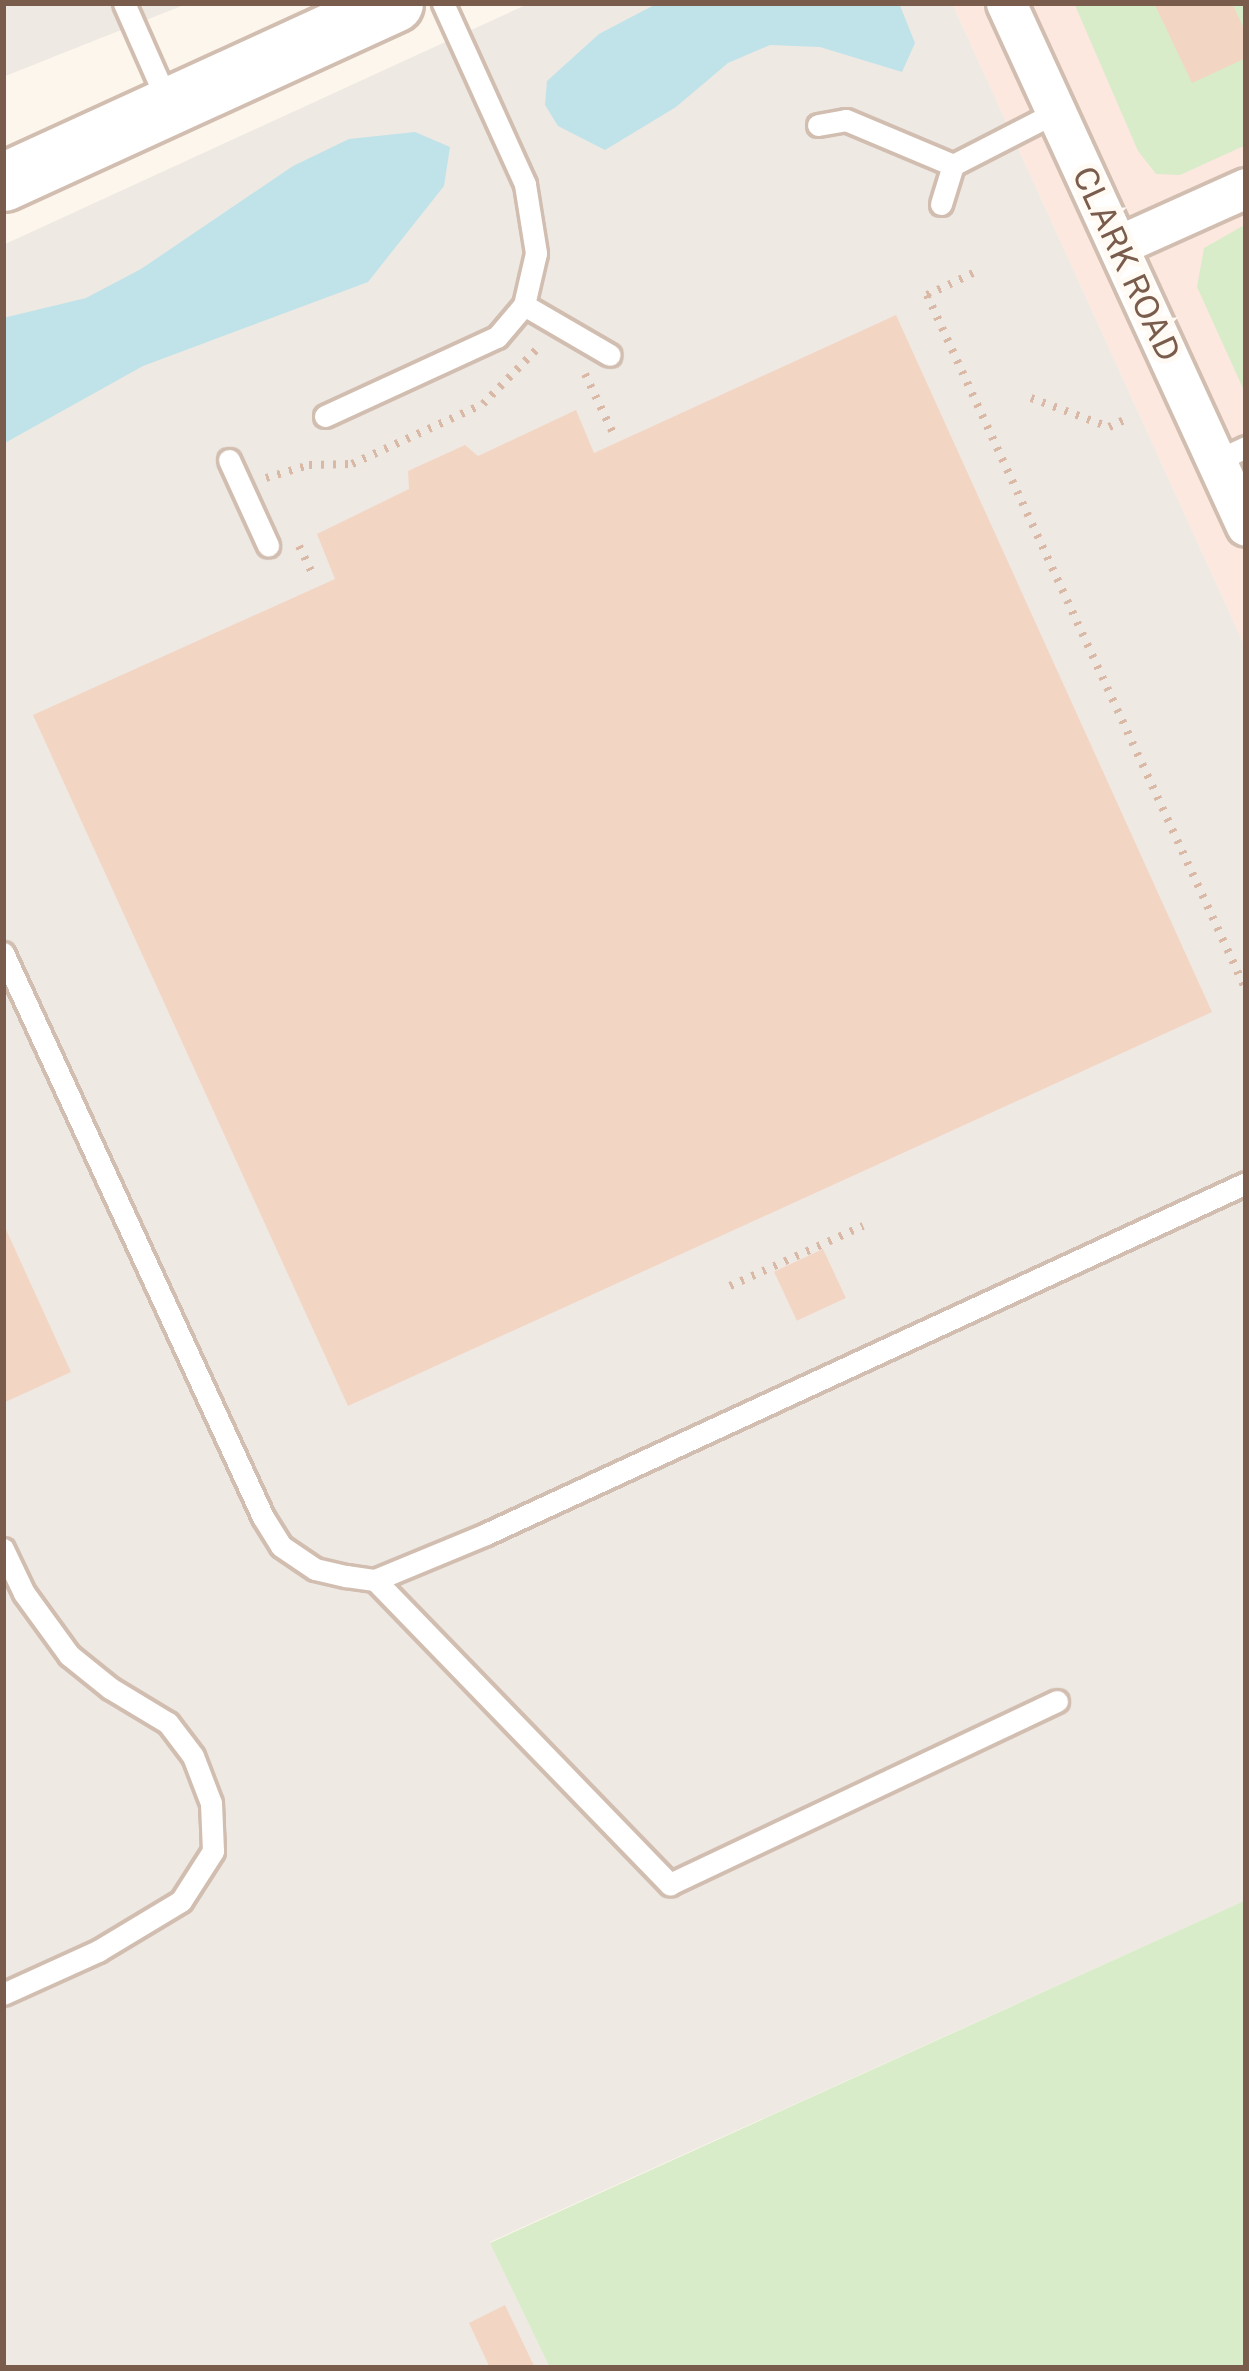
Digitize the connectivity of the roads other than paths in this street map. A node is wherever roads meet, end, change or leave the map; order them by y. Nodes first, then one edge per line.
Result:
1 (124, 3) edge
2 (394, 3) edge
3 (443, 3) edge
4 (1006, 3) edge
5 (170, 106) junction
6 (1056, 112) junction
7 (818, 124) dead end
8 (953, 165) junction
9 (3, 182) edge
10 (1246, 188) edge
11 (940, 204) dead end
12 (1119, 245) junction
13 (524, 305) junction
14 (610, 355) dead end
15 (325, 416) dead end
16 (1231, 454) edge
17 (229, 460) dead end
18 (1246, 526) edge
19 (268, 545) dead end
20 (3, 953) edge
21 (1246, 1183) edge
22 (3, 1549) edge
23 (376, 1580) junction
24 (1058, 1701) dead end
25 (3, 1994) edge

1 - 5 lane
2 - 5 main road
3 - 13 lane
4 - 6 street, CLARK ROAD
5 - 9 main road
6 - 8 lane
6 - 12 street, CLARK ROAD
7 - 8 lane
8 - 11 lane
10 - 12 street
12 - 16 street, CLARK ROAD
13 - 14 lane
13 - 15 lane
16 - 18 street, CLARK ROAD
17 - 19 lane
20 - 23 lane
21 - 23 lane
22 - 25 lane
23 - 24 lane

